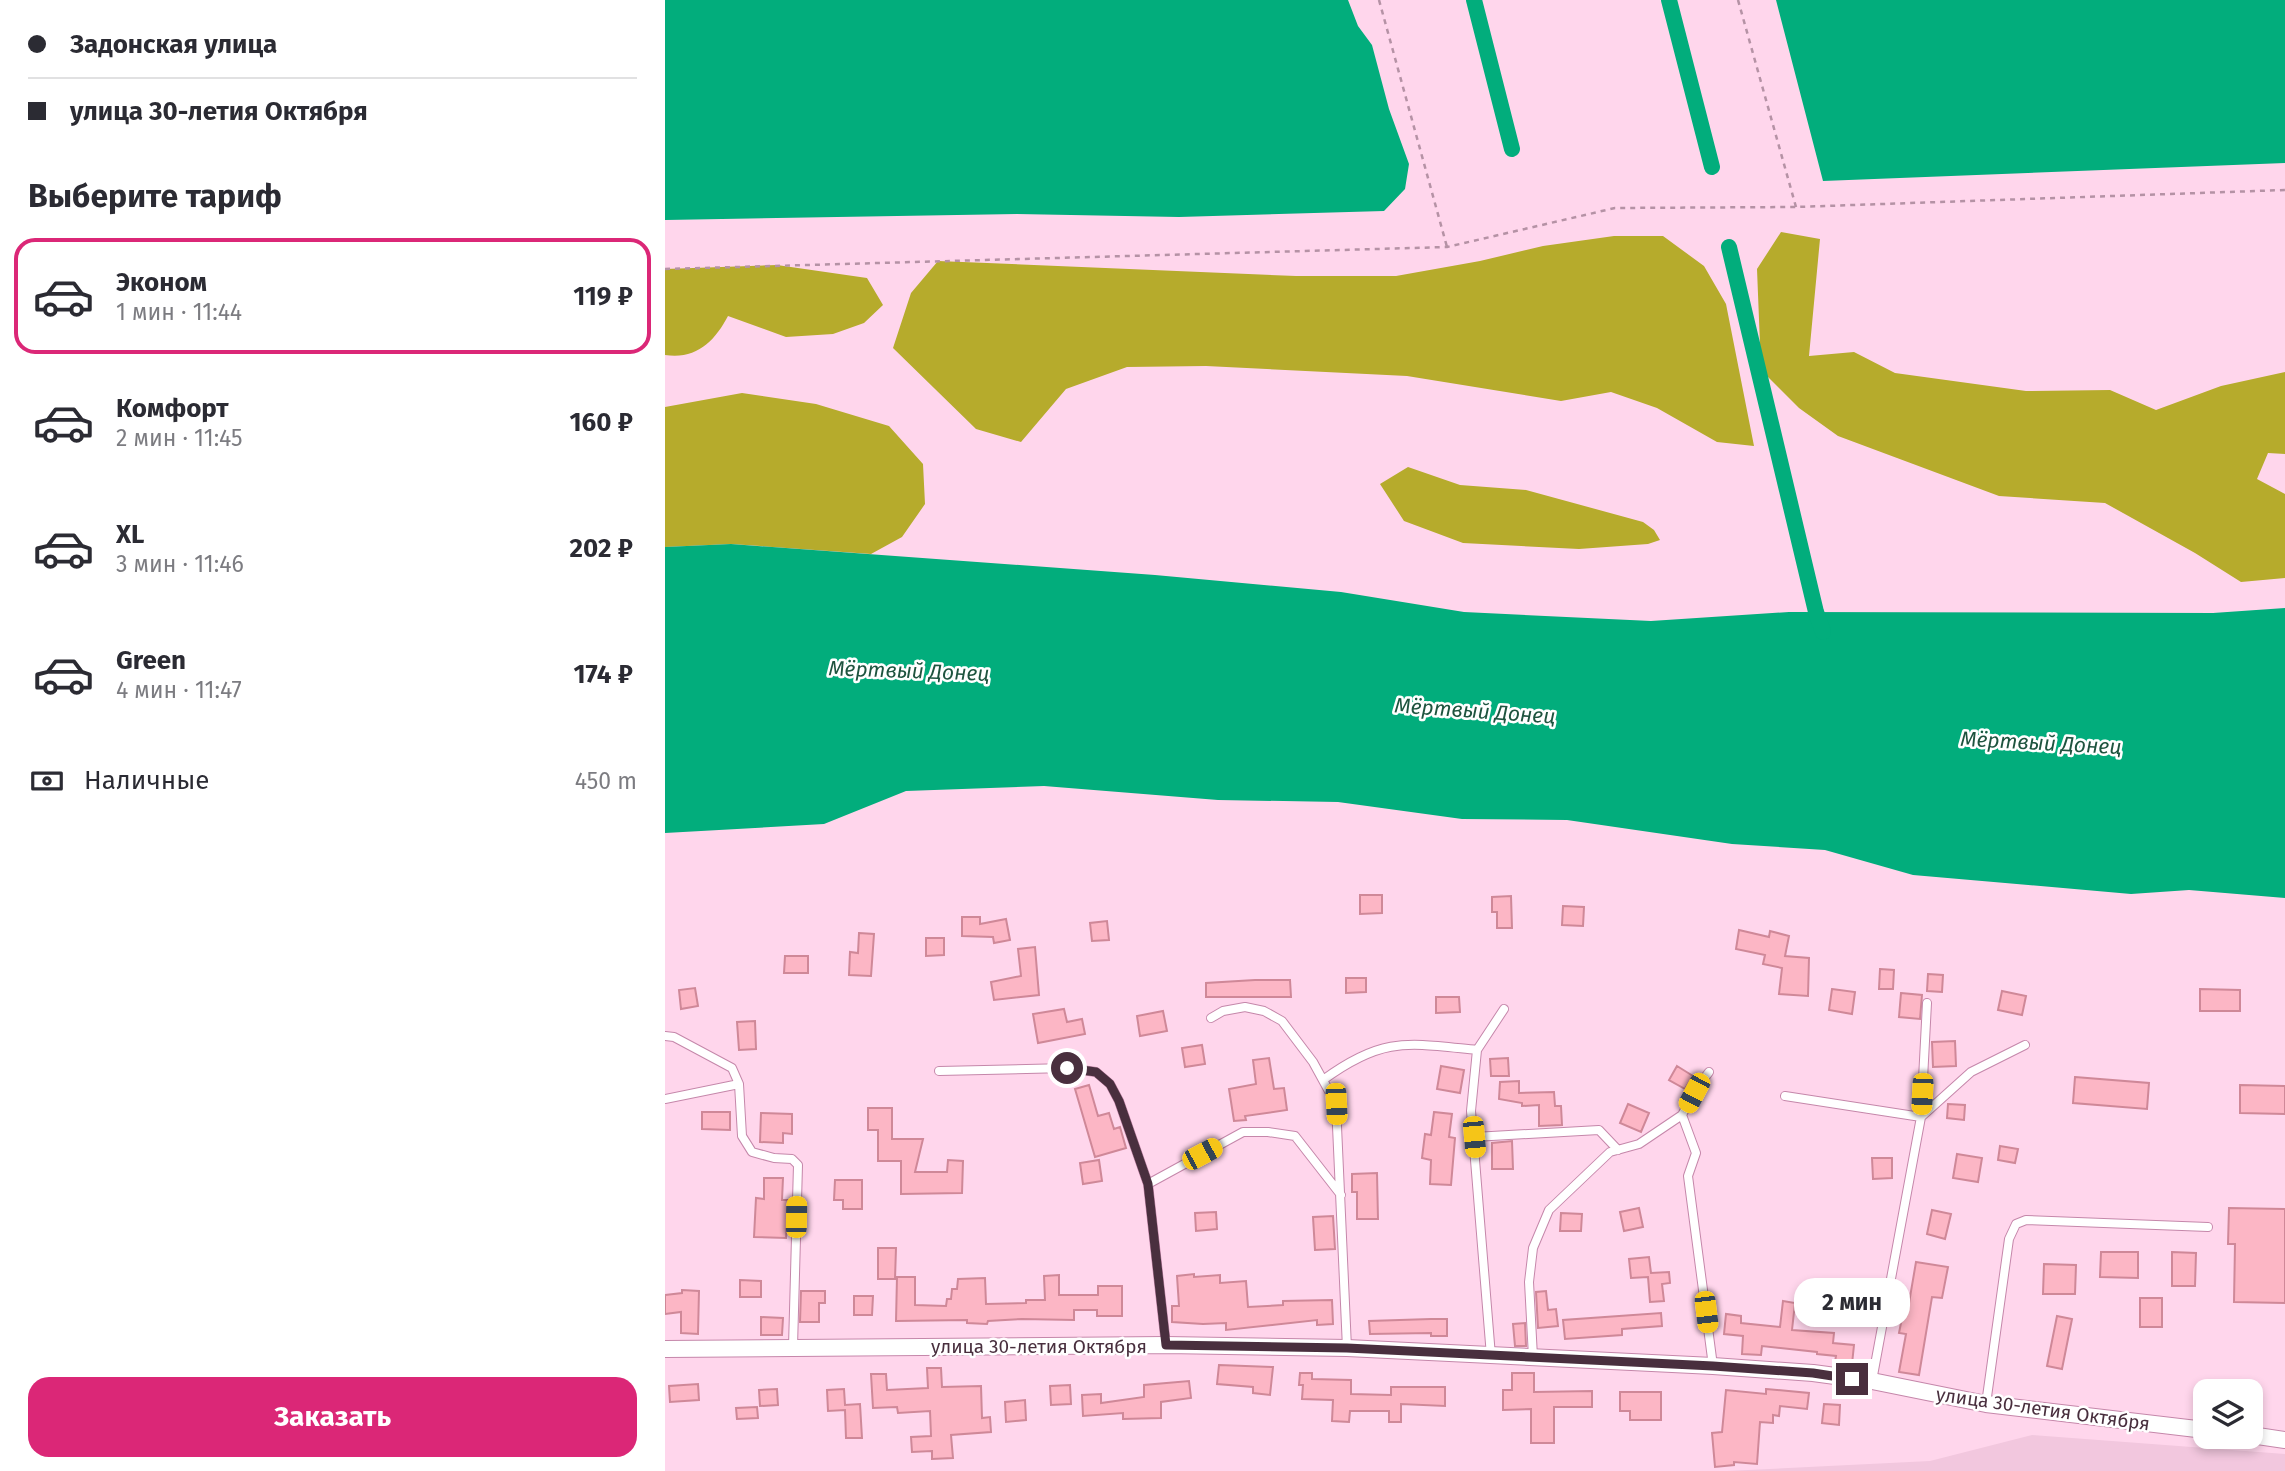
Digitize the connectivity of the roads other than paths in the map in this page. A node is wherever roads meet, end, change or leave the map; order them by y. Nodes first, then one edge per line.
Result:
1 (1927, 1003) dead end
2 (1504, 1009) dead end
3 (1211, 1018) dead end
4 (670, 1037) edge
5 (665, 1042) edge
6 (2025, 1045) dead end
7 (1477, 1050) junction
8 (939, 1071) dead end
9 (1709, 1072) dead end
10 (1323, 1080) junction
11 (739, 1084) junction
12 (1785, 1096) dead end
13 (665, 1099) edge
14 (1682, 1115) junction
15 (1921, 1117) junction
16 (1474, 1137) junction
17 (1618, 1150) junction
18 (1148, 1184) junction
19 (1341, 1195) junction
20 (2207, 1227) dead end
21 (1166, 1345) junction
22 (793, 1348) junction
23 (1347, 1348) junction
24 (665, 1349) edge
25 (1491, 1356) junction
26 (1533, 1357) junction
27 (1713, 1366) junction
28 (1872, 1381) junction
29 (1986, 1404) junction
30 (2193, 1429) edge
31 (2263, 1437) edge
32 (2285, 1440) edge

1 - 15 lane
2 - 7 lane
3 - 10 lane
4 - 5 lane
4 - 11 lane
6 - 15 lane
7 - 10 lane
7 - 16 lane
8 - 18 lane
9 - 14 lane
10 - 19 lane
11 - 13 lane
11 - 22 lane
12 - 15 lane
14 - 17 lane
14 - 27 lane
15 - 28 lane
16 - 17 lane
16 - 25 lane
17 - 26 lane
18 - 19 lane
18 - 21 lane
19 - 23 lane
20 - 29 lane
21 - 22 street, улица 30-летия Октября
21 - 23 street, улица 30-летия Октября
22 - 24 street, улица 30-летия Октября
23 - 25 street, улица 30-летия Октября
25 - 26 street, улица 30-летия Октября
26 - 27 street, улица 30-летия Октября
27 - 28 street, улица 30-летия Октября
28 - 29 street, улица 30-летия Октября
29 - 30 street, улица 30-летия Октября
31 - 32 street

